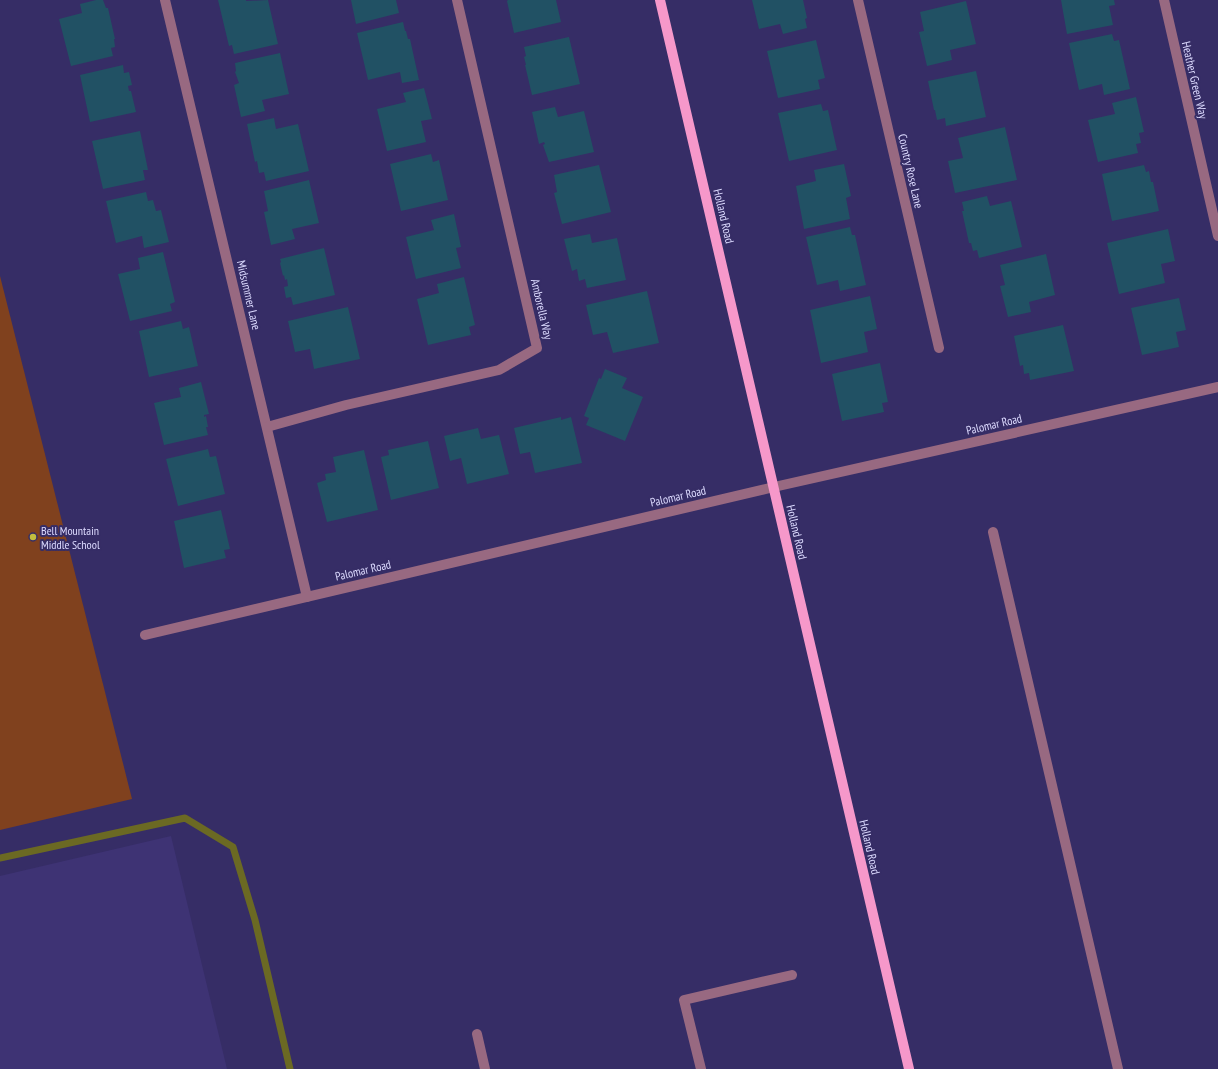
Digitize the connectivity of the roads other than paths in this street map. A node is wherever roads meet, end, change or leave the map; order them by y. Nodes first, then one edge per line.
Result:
1 (165, 0) edge
2 (457, 0) edge
3 (660, 0) edge
4 (858, 0) edge
5 (1164, 0) edge
6 (1218, 236) edge
7 (939, 348) dead end
8 (1218, 387) edge
9 (267, 427) junction
10 (774, 487) junction
11 (993, 532) dead end
12 (307, 597) junction
13 (145, 635) dead end
14 (792, 975) dead end
15 (477, 1034) dead end
16 (485, 1069) edge
17 (700, 1069) edge
18 (909, 1069) edge
19 (1118, 1069) edge

1 - 9 street, Midsummer Lane
2 - 9 street, Amborella Way
3 - 10 main road, Holland Road
4 - 7 street, Country Rose Lane
5 - 6 street, Heather Green Way
8 - 10 street, Palomar Road
9 - 12 street, Midsummer Lane
10 - 12 street, Palomar Road
10 - 18 main road, Holland Road
11 - 19 street
12 - 13 street, Palomar Road
14 - 17 street
15 - 16 street

